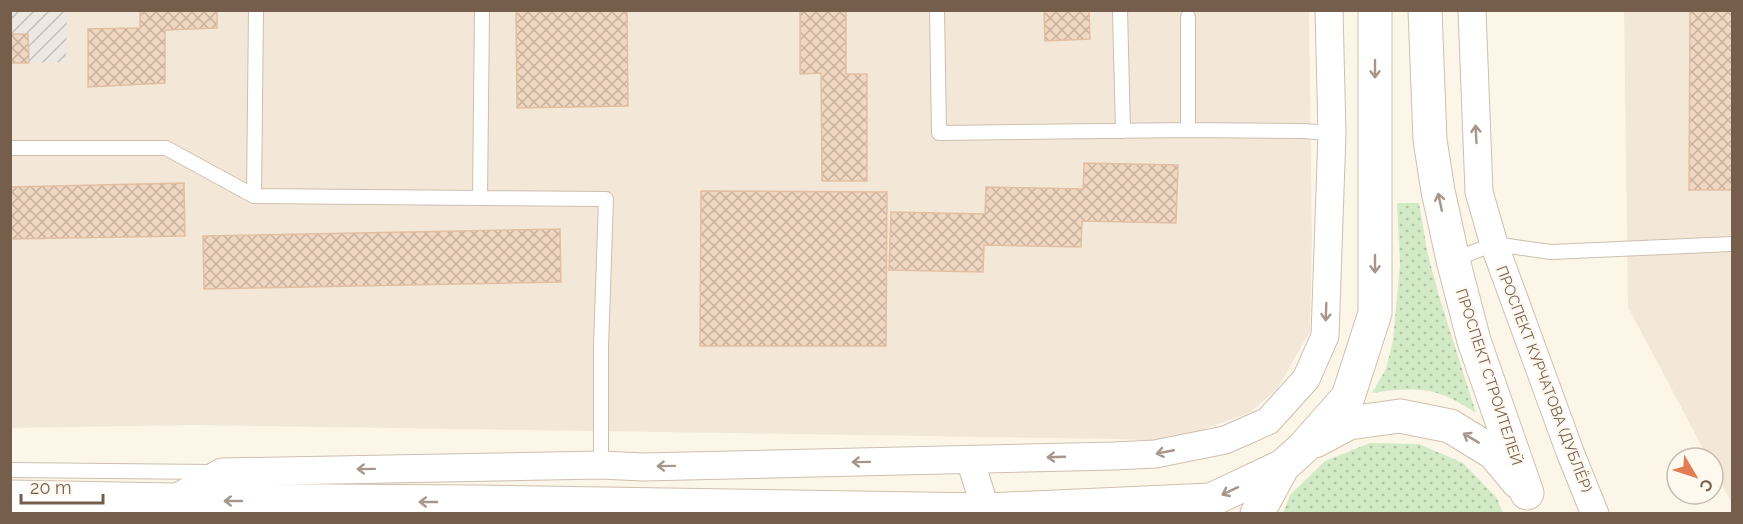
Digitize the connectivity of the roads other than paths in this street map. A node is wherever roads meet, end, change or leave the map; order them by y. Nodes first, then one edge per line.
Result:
1 (256, 10) edge
2 (482, 10) edge
3 (937, 10) edge
4 (1120, 10) edge
5 (1329, 10) edge
6 (1375, 10) edge
7 (1425, 10) edge
8 (1472, 10) edge
9 (1188, 17) dead end
10 (1188, 130) junction
11 (1123, 131) junction
12 (1332, 134) junction
13 (10, 148) edge
14 (254, 196) junction
15 (480, 198) junction
16 (1494, 244) junction
17 (1732, 244) edge
18 (1453, 260) junction
19 (1293, 457) junction
20 (970, 460) junction
21 (601, 465) junction
22 (10, 470) edge
23 (222, 472) junction
24 (172, 500) junction
25 (19, 502) edge
26 (1532, 503) edge
27 (480, 508) edge
28 (986, 510) junction
29 (1257, 513) edge
30 (1595, 513) edge

1 - 14 lane
2 - 15 lane
3 - 11 lane
4 - 11 lane
5 - 12 street
6 -> 19 main road
18 -> 7 main road, ПРОСПЕКТ СТРОИТЕЛЕЙ
16 -> 8 street, ПРОСПЕКТ КУРЧАТОВА (ДУБЛЁР)
9 - 10 lane
10 - 11 lane
10 - 12 lane
12 -> 20 street
13 - 14 lane
14 - 15 lane
15 - 21 lane
16 - 17 lane
16 - 18 lane
16 - 30 street, ПРОСПЕКТ КУРЧАТОВА (ДУБЛЁР)
18 - 26 main road, ПРОСПЕКТ СТРОИТЕЛЕЙ
26 -> 19 main road
19 -> 28 main road
19 - 29 main road
20 -> 21 street
20 - 28 street
21 -> 23 street
22 - 23 lane
23 - 24 street
24 - 25 main road
27 -> 24 main road
27 - 28 main road

